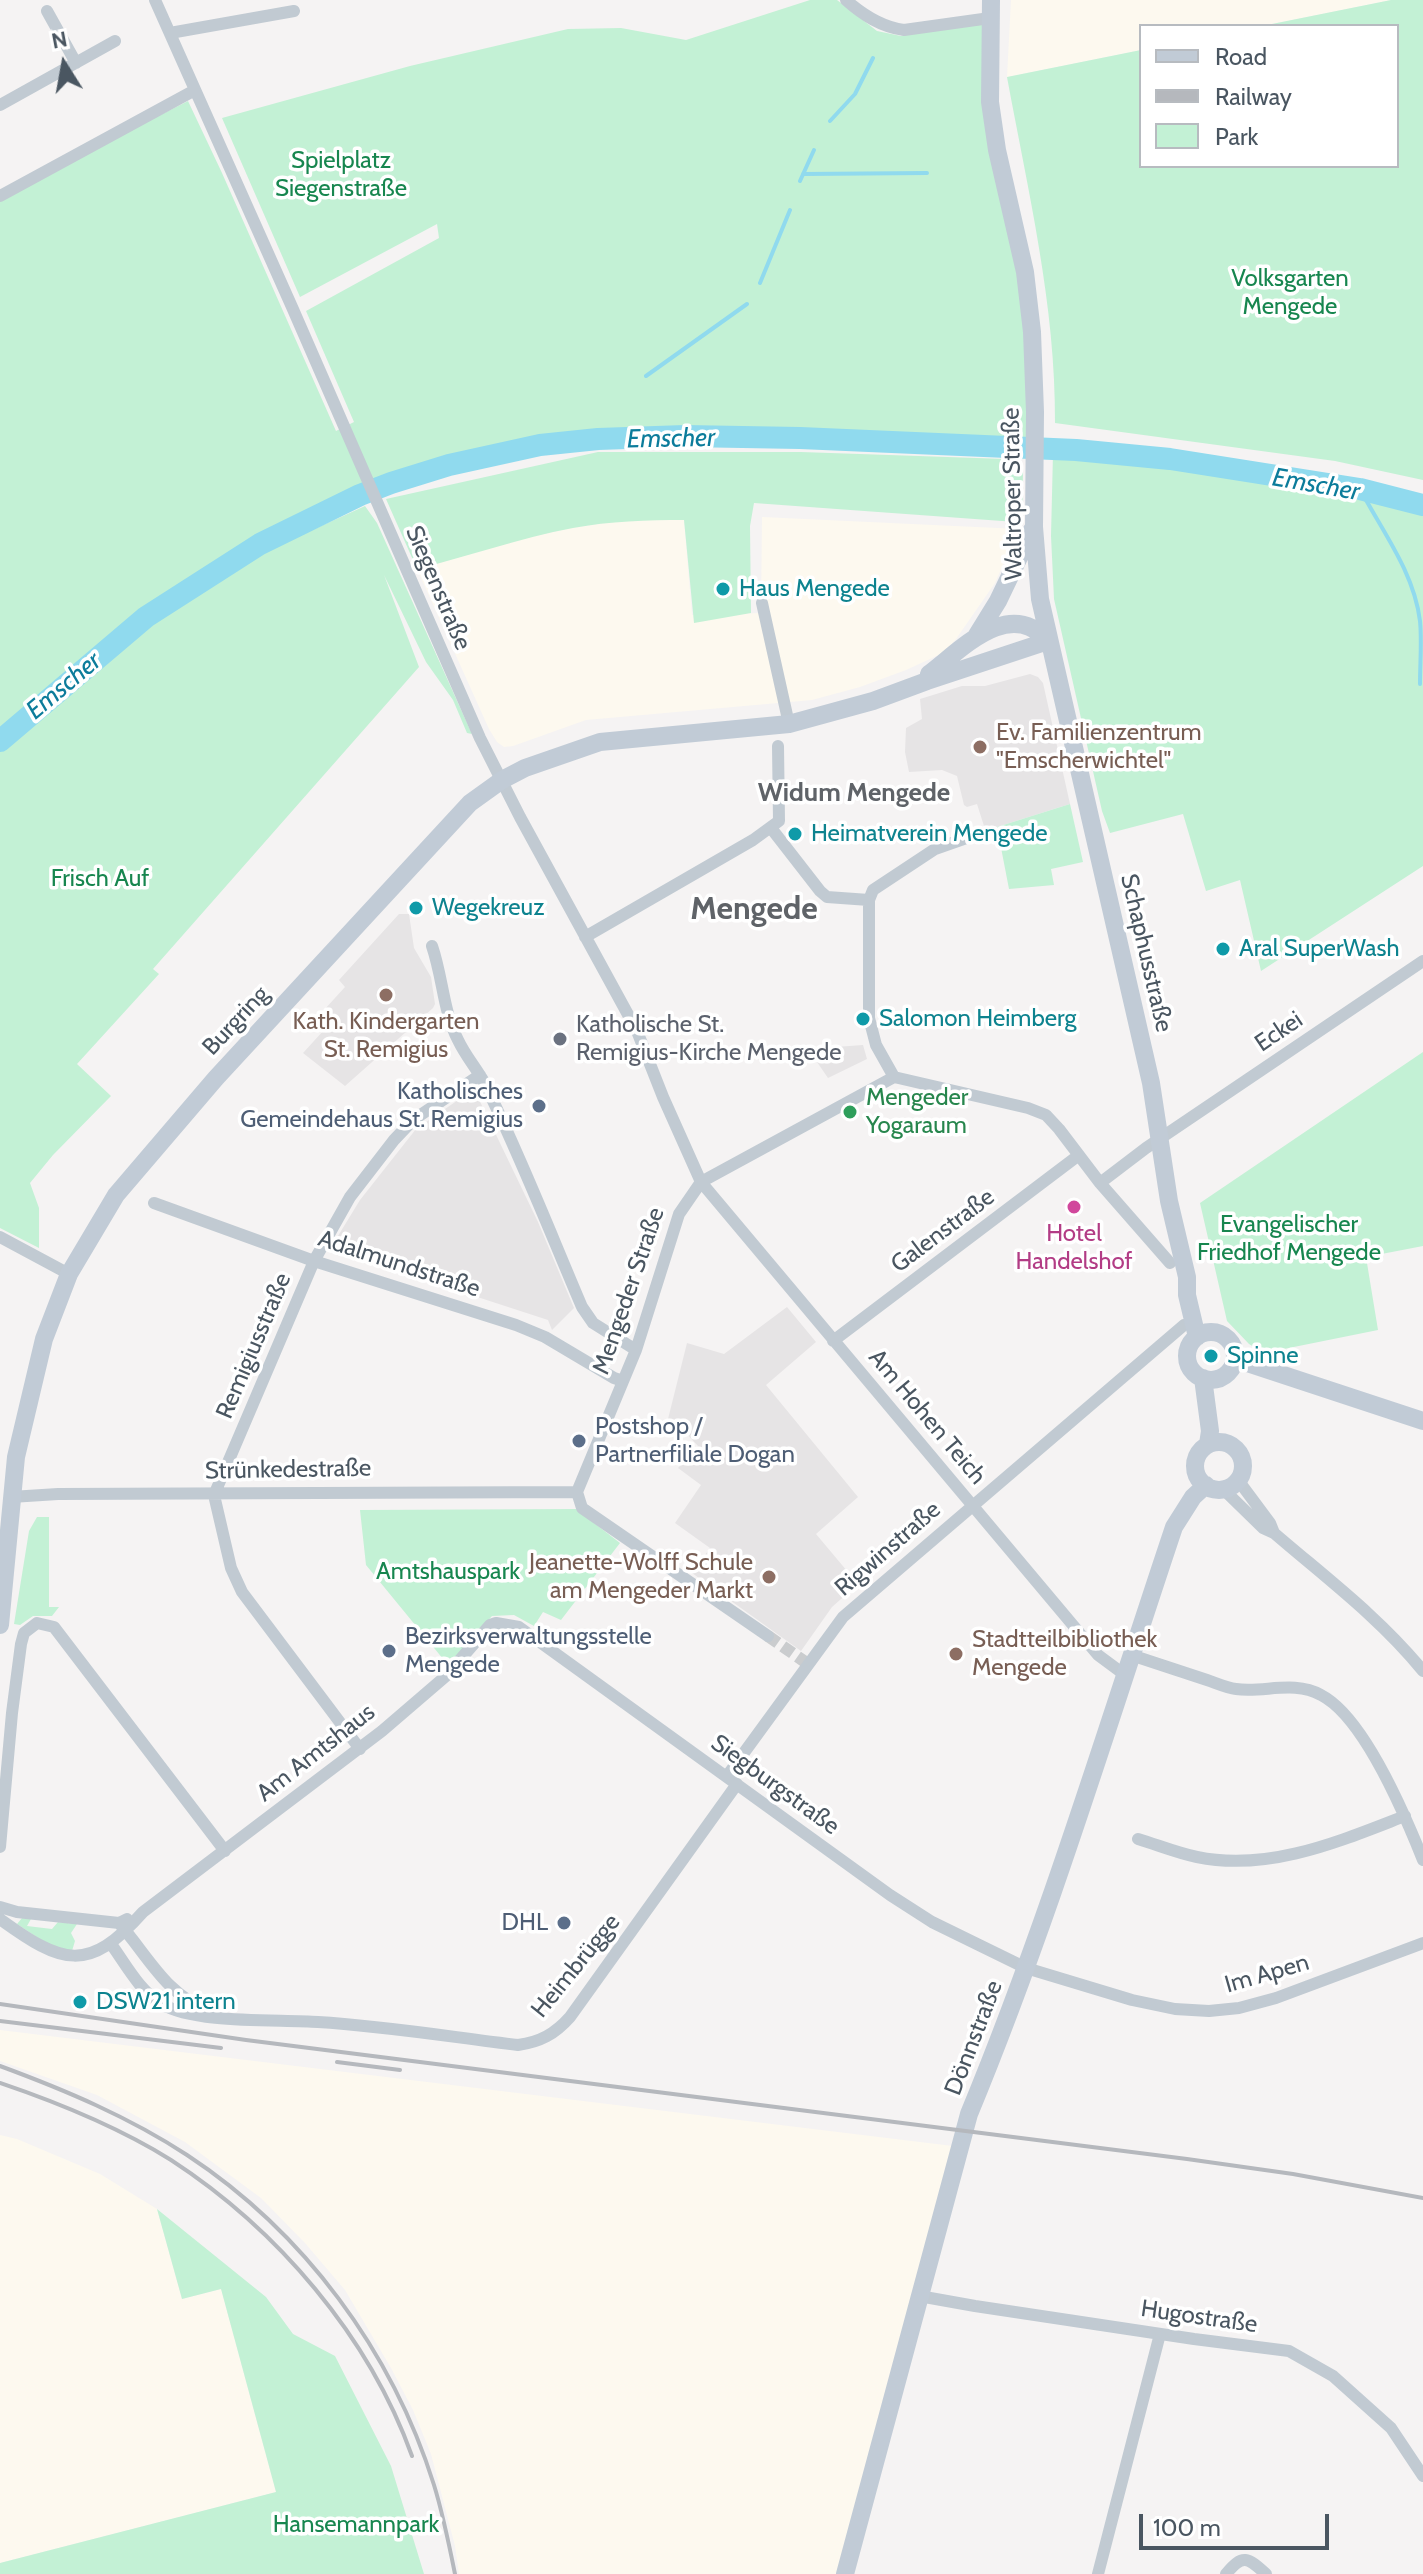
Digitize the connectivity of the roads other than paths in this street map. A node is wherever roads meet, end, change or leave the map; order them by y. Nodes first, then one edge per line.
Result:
1 (155, 0) edge
2 (846, 0) edge
3 (990, 9) edge
4 (47, 11) dead end
5 (294, 11) dead end
6 (170, 33) junction
7 (115, 41) dead end
8 (76, 63) junction
9 (195, 90) junction
10 (0, 105) edge
11 (0, 196) edge
12 (1034, 527) junction
13 (762, 603) dead end
14 (974, 640) junction
15 (1048, 641) junction
16 (914, 685) junction
17 (789, 724) junction
18 (778, 746) dead end
19 (502, 780) junction
20 (775, 824) junction
21 (972, 836) dead end
22 (869, 900) junction
23 (585, 937) junction
24 (432, 946) dead end
25 (1423, 961) edge
26 (480, 1075) junction
27 (894, 1077) junction
28 (1160, 1138) junction
29 (1079, 1155) junction
30 (701, 1182) junction
31 (1100, 1183) junction
32 (154, 1203) dead end
33 (0, 1237) edge
34 (314, 1261) junction
35 (1170, 1263) dead end
36 (69, 1274) junction
37 (1197, 1332) junction
38 (833, 1341) junction
39 (636, 1350) junction
40 (1235, 1359) junction
41 (1212, 1378) junction
42 (623, 1381) junction
43 (1423, 1421) edge
44 (1216, 1444) junction
45 (1216, 1482) junction
46 (577, 1492) junction
47 (214, 1495) junction
48 (5, 1497) edge
49 (972, 1505) junction
50 (1, 1617) edge
51 (506, 1624) joint
52 (0, 1625) edge
53 (768, 1636) tunnel mouth
54 (1131, 1655) junction
55 (1423, 1671) edge
56 (1125, 1675) junction
57 (360, 1749) junction
58 (732, 1780) junction
59 (1405, 1816) junction
60 (1138, 1839) dead end
61 (0, 1847) edge
62 (225, 1851) junction
63 (1423, 1860) edge
64 (0, 1907) edge
65 (17, 1912) junction
66 (5, 1923) edge
67 (123, 1927) junction
68 (1423, 1943) edge
69 (111, 1944) junction
70 (1026, 1968) junction
71 (237, 2019) junction
72 (919, 2296) junction
73 (1160, 2334) junction
74 (1423, 2476) edge
75 (845, 2574) edge
76 (1098, 2574) edge
77 (1226, 2574) edge
78 (1266, 2574) edge

1 - 6 street, Siegenstraße
2 - 3 street
3 - 12 main road, Waltroper Straße
4 - 8 street
5 - 6 street
6 - 9 street, Siegenstraße
7 - 8 street
8 - 10 street
9 - 11 street
9 - 19 street, Siegenstraße
12 - 14 main road
12 - 15 main road, Waltroper Straße
13 - 17 street
14 - 15 main road
14 - 16 main road
15 - 16 main road
15 - 28 main road, Schaphusstraße
16 - 17 main road
17 - 19 main road, Burgring
18 - 20 street
19 - 23 street, Siegenstraße
19 - 36 main road, Burgring
20 - 22 street
20 - 23 street
21 - 22 street
22 - 27 street
23 - 30 street, Siegenstraße
24 - 26 street
25 - 28 street, Eckei
26 - 34 street, Remigiusstraße
26 - 39 street
27 - 29 street
27 - 30 street, Mengeder Straße
28 - 31 street
28 - 37 main road, Schaphusstraße
29 - 31 street
29 - 38 street, Galenstraße
30 - 38 street, Am Hohen Teich
30 - 39 street, Mengeder Straße
31 - 35 street
32 - 34 street, Adalmundstraße
33 - 36 street
34 - 42 street, Adalmundstraße
34 - 47 street, Remigiusstraße
36 - 48 main road, Burgring
37 - 40 main road
37 - 41 main road
37 - 49 street, Rigwinstraße
38 - 49 street, Am Hohen Teich
39 - 42 street, Mengeder Straße
40 - 41 main road
40 - 43 main road
41 - 44 main road
42 - 46 street, Mengeder Straße
44 - 45 main road, Dönnstraße
44 - 45 main road
45 - 54 main road, Dönnstraße
45 - 55 street
46 - 47 street, Strünkedestraße
46 - 53 street
47 - 48 street, Strünkedestraße
47 - 57 street
48 - 50 main road, Burgring
49 - 56 street, Am Hohen Teich
49 - 58 street, Rigwinstraße
50 - 52 main road, Burgring
51 - 57 street, Am Amtshaus
51 - 58 street, Siegburgstraße
54 - 56 main road, Dönnstraße
54 - 59 street
56 - 70 main road, Dönnstraße
57 - 62 street, Am Amtshaus
58 - 70 street, Siegburgstraße
58 - 71 street, Heimbrügge
59 - 60 street
59 - 63 street
61 - 62 street
62 - 67 street, Am Amtshaus
64 - 65 street
65 - 66 street, Am Amtshaus
65 - 67 street
66 - 69 street, Am Amtshaus
67 - 69 street, Am Amtshaus
67 - 71 street, Heimbrügge
68 - 70 street, Im Apen
69 - 71 street, Heimbrügge
70 - 72 main road, Dönnstraße
72 - 73 street, Hugostraße
72 - 75 main road, Dönnstraße
73 - 74 street, Hugostraße
73 - 76 street
77 - 78 street

